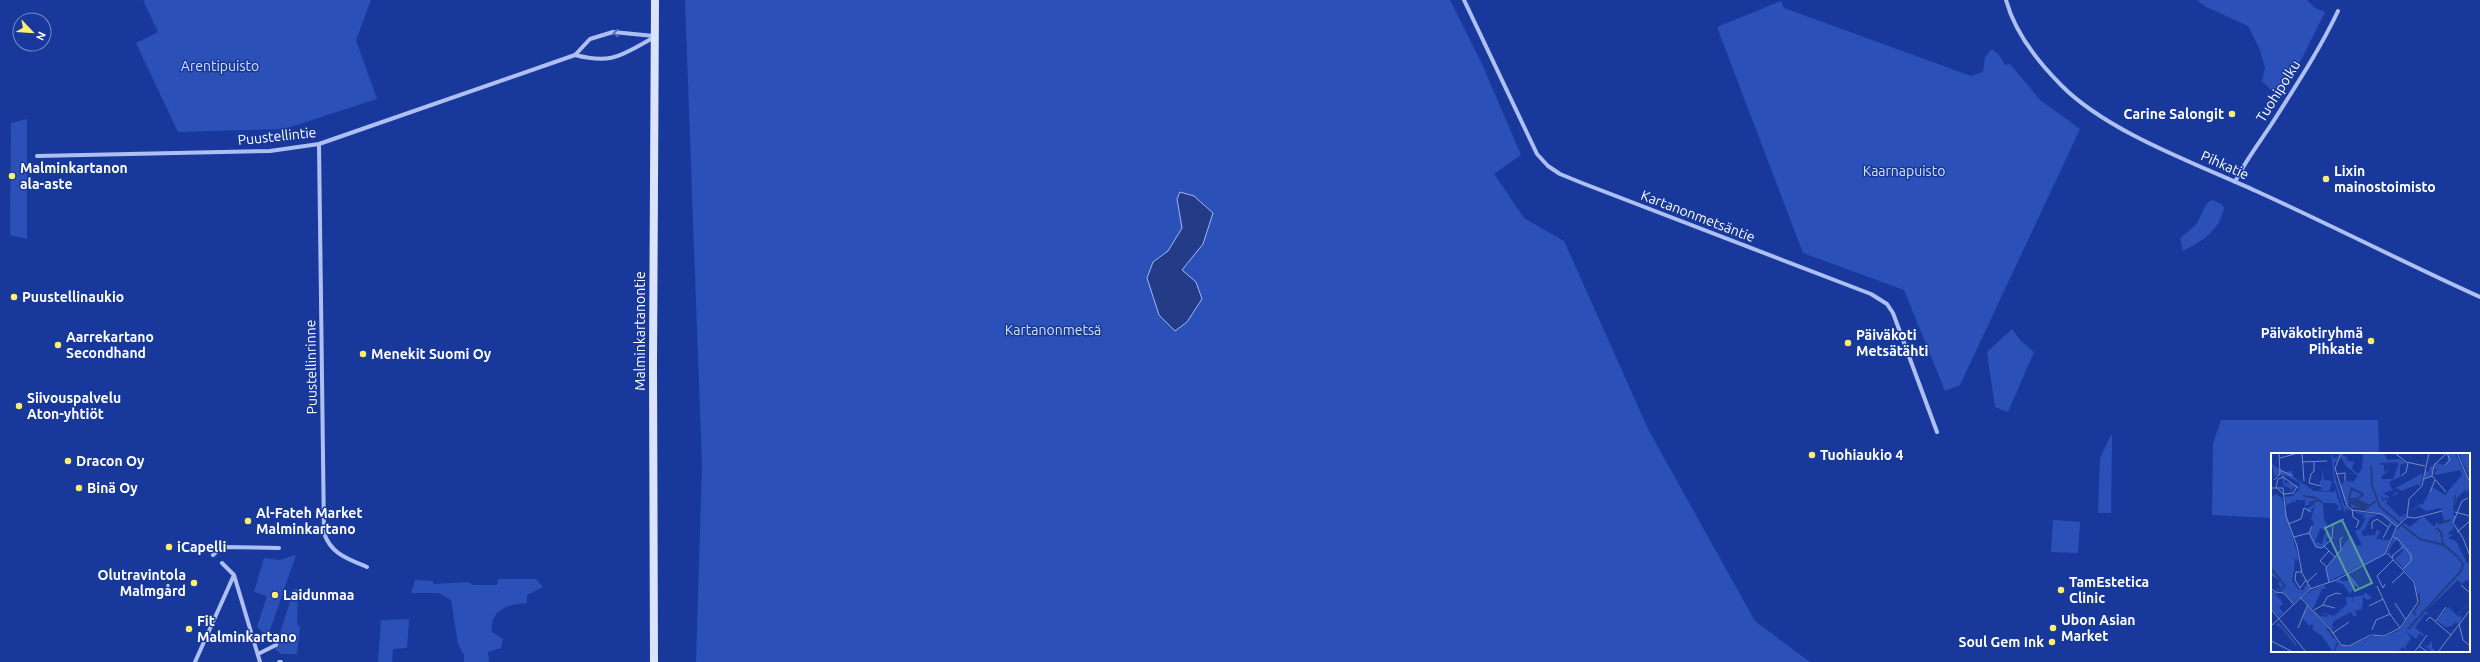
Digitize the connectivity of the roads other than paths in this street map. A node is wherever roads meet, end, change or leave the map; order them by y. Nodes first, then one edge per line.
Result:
1 (655, 0) edge
2 (1464, 0) edge
3 (2006, 0) edge
4 (2338, 11) dead end
5 (655, 36) junction
6 (576, 55) junction
7 (319, 144) junction
8 (37, 156) dead end
9 (2235, 182) junction
10 (2480, 297) edge
11 (1937, 432) dead end
12 (279, 548) dead end
13 (213, 555) dead end
14 (222, 563) dead end
15 (367, 567) dead end
16 (234, 575) junction
17 (276, 645) dead end
18 (258, 654) junction
19 (195, 662) edge
20 (260, 662) edge
21 (654, 662) edge

1 - 5 main road, Malminkartanontie
2 - 11 street, Kartanonmetsäntie
3 - 9 street, Pihkatie
4 - 9 street, Tuohipolku
5 - 6 street
5 -> 6 street, Puustellintie
5 - 21 main road, Malminkartanontie
6 - 7 street, Puustellintie
7 - 8 street, Puustellintie
7 - 15 street, Puustellinrinne
9 - 10 street, Pihkatie
12 - 13 street
14 - 16 street
16 - 18 street
16 - 19 street
17 - 18 street
18 - 20 street

